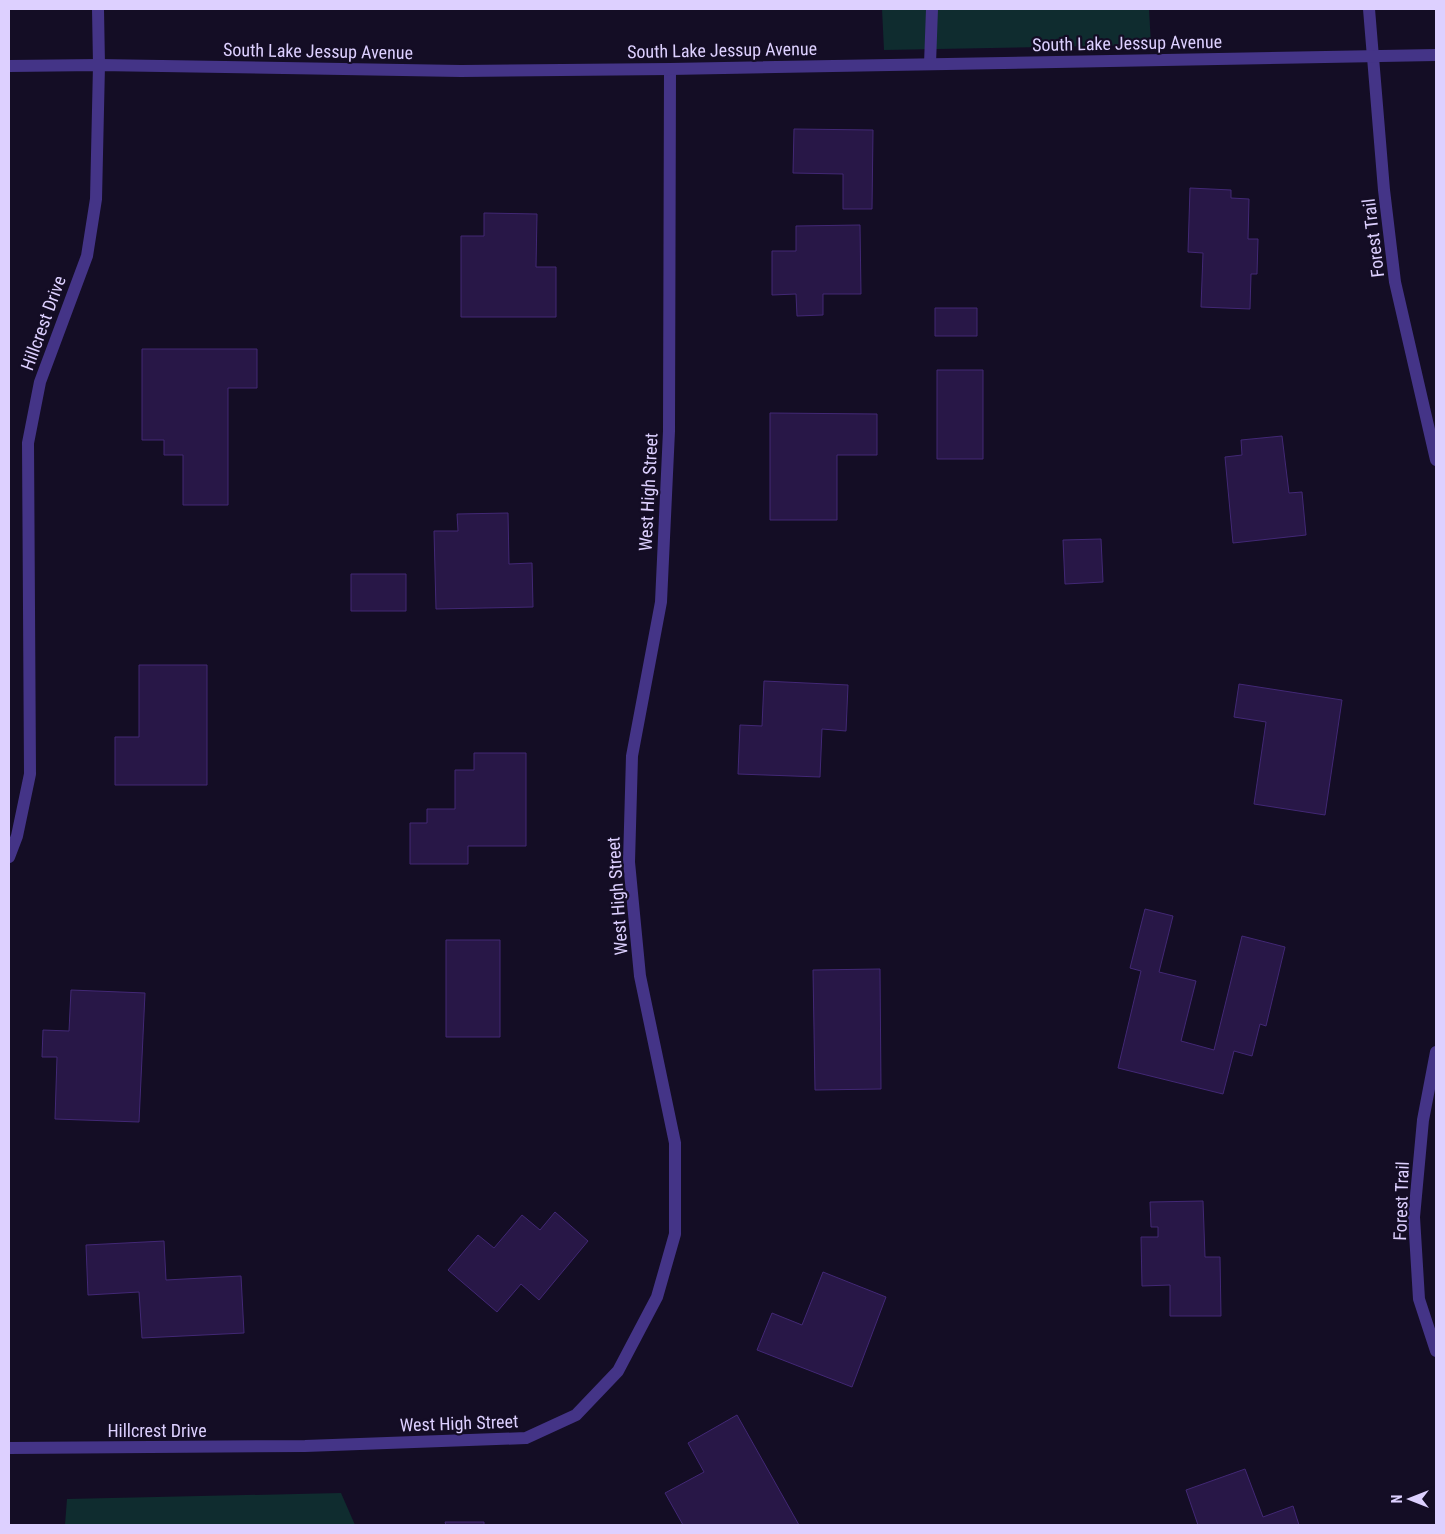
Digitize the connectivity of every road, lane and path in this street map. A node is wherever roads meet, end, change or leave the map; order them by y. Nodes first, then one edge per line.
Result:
1 (98, 9) edge
2 (932, 9) edge
3 (1369, 9) edge
4 (1436, 55) edge
5 (1373, 56) junction
6 (930, 64) junction
7 (99, 65) junction
8 (9, 66) edge
9 (670, 69) junction
10 (1436, 460) edge
11 (9, 857) edge
12 (1436, 1052) edge
13 (1436, 1351) edge
14 (305, 1446) joint
15 (9, 1448) edge

1 - 7 street, Hillcrest Drive
2 - 6 street
3 - 5 street, Forest Trail
4 - 5 street, South Lake Jessup Avenue
5 - 6 street, South Lake Jessup Avenue
5 - 10 street, Forest Trail
6 - 9 street, South Lake Jessup Avenue
7 - 8 street, South Lake Jessup Avenue
7 - 9 street, South Lake Jessup Avenue
7 - 11 street, Hillcrest Drive
9 - 14 street, West High Street
12 - 13 street, Forest Trail
14 - 15 street, Hillcrest Drive

